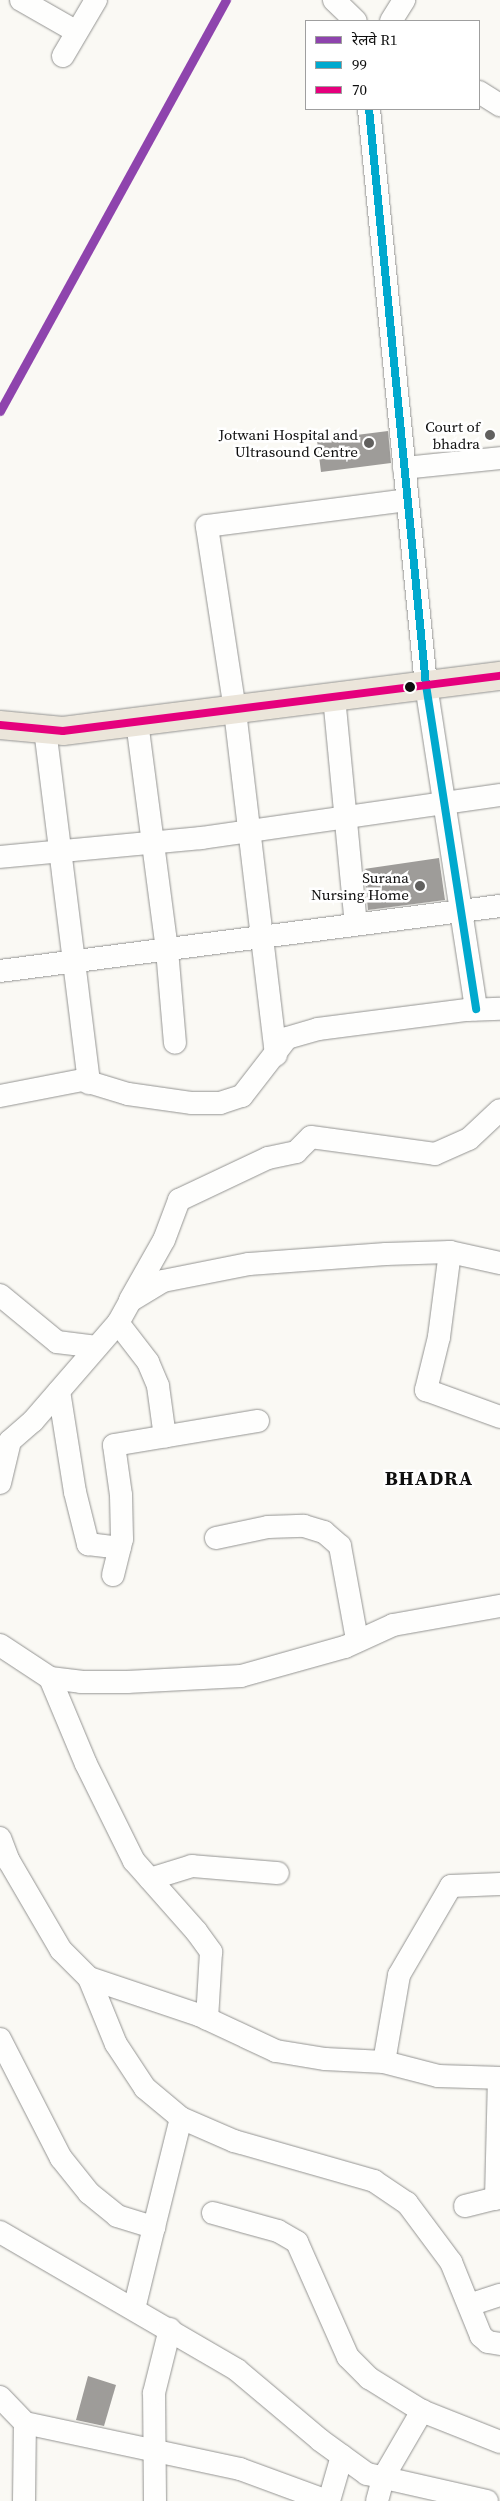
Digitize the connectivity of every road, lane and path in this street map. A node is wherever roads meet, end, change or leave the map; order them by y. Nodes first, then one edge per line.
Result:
1 (21, 0) edge
2 (96, 0) edge
3 (334, 0) edge
4 (404, 0) edge
5 (355, 20) edge
6 (392, 20) edge
7 (77, 32) junction
8 (63, 56) dead end
9 (480, 93) edge
10 (500, 105) edge
11 (370, 110) edge
12 (500, 458) edge
13 (404, 468) junction
14 (407, 500) junction
15 (500, 676) edge
16 (426, 686) junction
17 (334, 697) junction
18 (235, 710) junction
19 (137, 722) junction
20 (0, 725) edge
21 (45, 729) junction
22 (500, 796) edge
23 (446, 803) junction
24 (344, 818) junction
25 (250, 831) junction
26 (154, 842) junction
27 (61, 851) junction
28 (0, 857) edge
29 (500, 906) edge
30 (462, 911) junction
31 (356, 924) junction
32 (262, 937) junction
33 (167, 950) junction
34 (75, 962) junction
35 (0, 971) edge
36 (500, 1008) edge
37 (476, 1009) junction
38 (175, 1043) dead end
39 (276, 1054) junction
40 (89, 1083) junction
41 (0, 1096) edge
42 (500, 1110) edge
43 (450, 1252) junction
44 (500, 1263) edge
45 (0, 1295) edge
46 (130, 1301) junction
47 (118, 1323) junction
48 (97, 1347) junction
49 (59, 1391) junction
50 (500, 1417) edge
51 (258, 1421) dead end
52 (165, 1437) junction
53 (0, 1482) edge
54 (216, 1538) dead end
55 (120, 1548) junction
56 (114, 1576) dead end
57 (500, 1606) edge
58 (357, 1640) junction
59 (0, 1645) edge
60 (50, 1678) junction
61 (0, 1838) edge
62 (278, 1873) dead end
63 (150, 1879) junction
64 (500, 1884) edge
65 (89, 1978) junction
66 (207, 2019) junction
67 (0, 2039) edge
68 (384, 2062) junction
69 (500, 2078) edge
70 (181, 2118) junction
71 (498, 2198) edge
72 (465, 2206) dead end
73 (213, 2213) dead end
74 (154, 2227) junction
75 (0, 2232) edge
76 (500, 2295) edge
77 (468, 2305) junction
78 (134, 2309) junction
79 (170, 2329) junction
80 (500, 2344) edge
81 (0, 2397) edge
82 (422, 2411) junction
83 (25, 2423) junction
84 (500, 2442) edge
85 (154, 2448) junction
86 (342, 2456) junction
87 (383, 2478) junction
88 (24, 2501) edge
89 (155, 2501) edge
90 (328, 2501) edge
91 (377, 2501) edge
92 (485, 2501) edge

1 - 7 street
2 - 7 street
3 - 5 street
4 - 6 street
7 - 8 street
9 - 10 street
11 - 13 street
12 - 13 street
13 - 14 street
14 - 16 street
14 - 18 street
15 - 16 main road
16 - 17 main road
16 - 23 street
17 - 18 main road
17 - 24 street
18 - 19 main road
18 - 25 street
19 - 21 main road
19 - 26 street
20 - 21 main road
21 - 27 street
22 - 23 street
23 - 24 street
23 - 30 street
24 - 25 street
24 - 31 street
25 - 26 street
25 - 32 street
26 - 27 street
26 - 33 street
27 - 28 street
27 - 34 street
29 - 30 street
30 - 31 street
30 - 37 street
31 - 32 street
32 - 33 street
32 - 39 street
33 - 34 street
33 - 38 street
34 - 35 street
34 - 40 street
36 - 37 street
37 - 39 street
39 - 40 street
40 - 41 street
42 - 46 street
43 - 44 street
43 - 46 street
43 - 50 street
45 - 48 street
46 - 47 street
47 - 48 street
47 - 52 street
48 - 49 street
49 - 53 street
49 - 55 street
51 - 52 street
52 - 55 street
54 - 58 street
55 - 56 street
57 - 58 street
58 - 60 street
59 - 60 street
60 - 63 street
61 - 65 street
62 - 63 street
63 - 66 street
64 - 68 street
65 - 66 street
65 - 70 street
66 - 68 street
67 - 74 street
68 - 69 street
69 - 71 street
70 - 74 street
70 - 77 street
71 - 72 street
73 - 82 street
74 - 78 street
75 - 78 street
76 - 77 street
77 - 80 street
78 - 79 street
79 - 85 street
79 - 86 street
81 - 83 street
82 - 84 street
82 - 87 street
83 - 85 street
83 - 88 street
85 - 89 street
85 - 90 street
86 - 87 street
86 - 90 street
87 - 91 street
87 - 92 street

